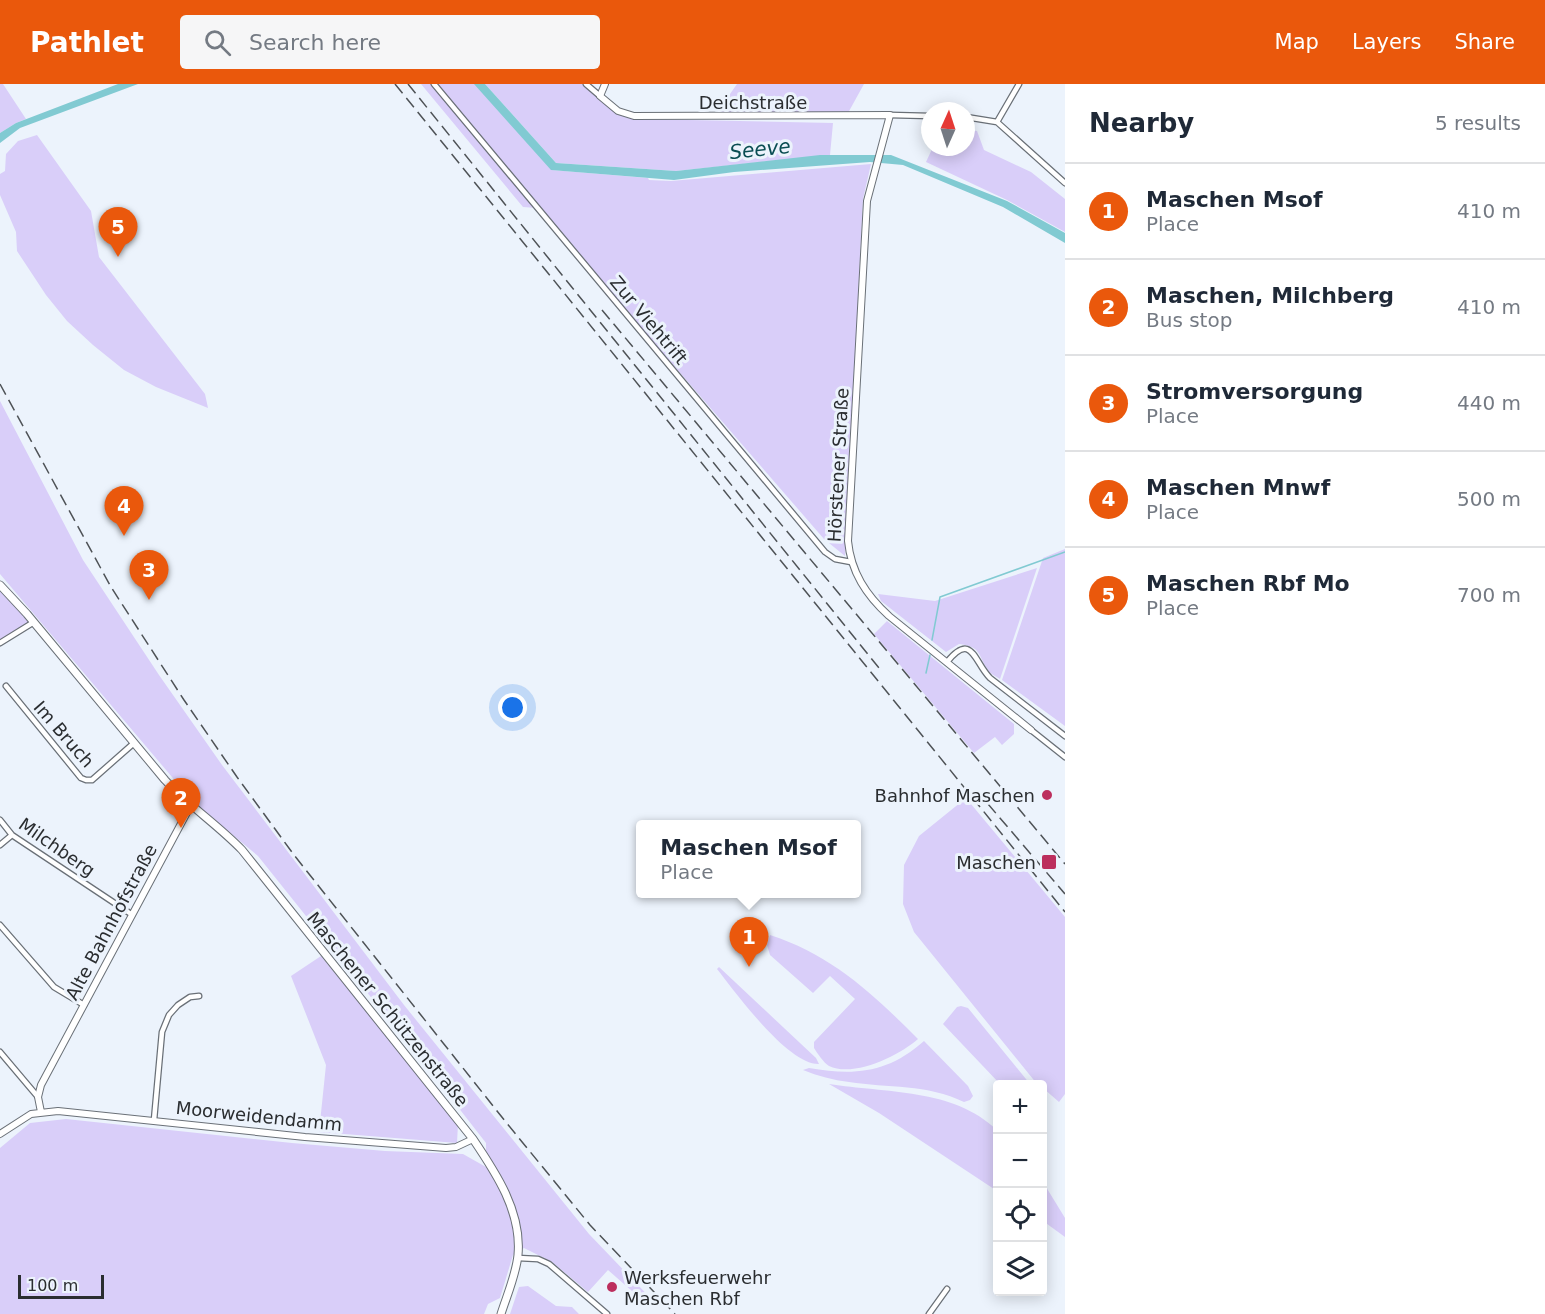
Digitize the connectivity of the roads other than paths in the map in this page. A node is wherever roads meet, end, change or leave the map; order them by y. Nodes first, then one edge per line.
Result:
1 (434, 84) edge
2 (586, 84) edge
3 (604, 84) edge
4 (1019, 84) edge
5 (600, 96) junction
6 (890, 115) junction
7 (921, 116) edge
8 (975, 118) edge
9 (997, 122) junction
10 (1065, 183) edge
11 (851, 562) junction
12 (0, 585) edge
13 (34, 622) junction
14 (0, 643) edge
15 (947, 662) junction
16 (6, 686) dead end
17 (1031, 730) joint
18 (1065, 736) edge
19 (134, 743) junction
20 (1065, 757) edge
21 (191, 805) junction
22 (0, 820) edge
23 (12, 835) junction
24 (0, 845) edge
25 (131, 914) junction
26 (0, 926) edge
27 (199, 996) dead end
28 (84, 1005) junction
29 (0, 1052) edge
30 (38, 1097) junction
31 (41, 1112) junction
32 (154, 1120) junction
33 (0, 1134) edge
34 (473, 1139) junction
35 (518, 1257) junction
36 (947, 1289) dead end
37 (501, 1314) edge
38 (607, 1314) edge
39 (929, 1314) edge

1 - 11 street, Zur Viehtrift
2 - 5 street, Deichstraße
3 - 5 street
4 - 9 street
5 - 6 street, Deichstraße
6 - 7 street, Deichstraße
6 - 11 street, Hörstener Straße
8 - 9 street
9 - 10 street
11 - 15 street, Hörstener Straße
12 - 13 main road
13 - 14 street
13 - 19 main road
15 - 17 street, Hörstener Straße
15 - 18 street
16 - 19 street, Im Bruch
17 - 20 street, Hörstener Straße
19 - 21 main road
21 - 25 street, Alte Bahnhofstraße
21 - 34 main road, Maschener Schützenstraße
22 - 23 street, Milchberg
23 - 24 street
23 - 25 street, Milchberg
25 - 28 street, Alte Bahnhofstraße
26 - 28 street
27 - 32 street
28 - 30 street, Alte Bahnhofstraße
29 - 30 street
30 - 31 street
31 - 32 street, Moorweidendamm
31 - 33 street
32 - 34 street, Moorweidendamm
34 - 35 main road, Maschener Schützenstraße
35 - 37 main road, Maschener Schützenstraße
35 - 38 street
36 - 39 street

